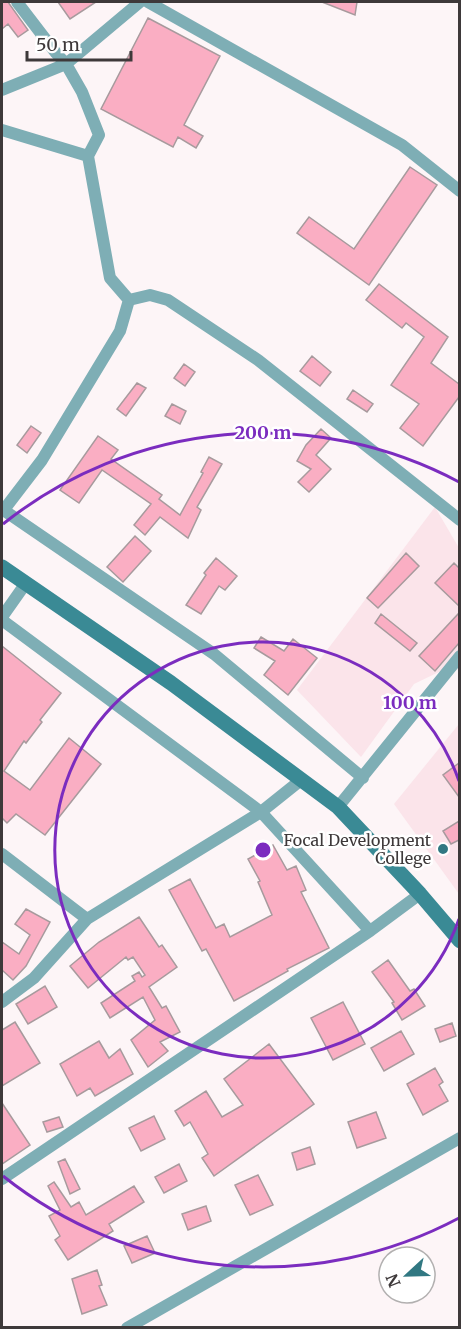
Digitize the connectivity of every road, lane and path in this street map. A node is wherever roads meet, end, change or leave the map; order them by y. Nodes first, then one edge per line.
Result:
1 (16, 2) edge
2 (140, 2) edge
3 (148, 2) edge
4 (66, 64) junction
5 (2, 90) edge
6 (2, 130) edge
7 (88, 156) junction
8 (459, 191) edge
9 (129, 300) junction
10 (2, 510) edge
11 (459, 520) edge
12 (2, 567) edge
13 (26, 583) junction
14 (2, 618) edge
15 (459, 656) edge
16 (363, 778) junction
17 (301, 780) junction
18 (338, 807) junction
19 (261, 812) junction
20 (2, 854) edge
21 (420, 894) junction
22 (87, 919) junction
23 (370, 931) junction
24 (459, 941) edge
25 (2, 1002) edge
26 (459, 1138) edge
27 (2, 1179) edge
28 (127, 1328) edge

1 - 4 street
2 - 4 street
3 - 8 street
4 - 5 street
4 - 7 street
6 - 7 street
7 - 9 street
9 - 10 street
9 - 11 street
10 - 16 street
12 - 13 main road
13 - 14 street
13 - 17 main road
14 - 19 street
15 - 16 street
16 - 18 street
17 - 18 main road
17 - 19 street
18 - 21 main road
19 - 22 street
19 - 23 street
20 - 22 street
21 - 23 street
21 - 24 main road
22 - 25 street
23 - 27 street
26 - 28 street

